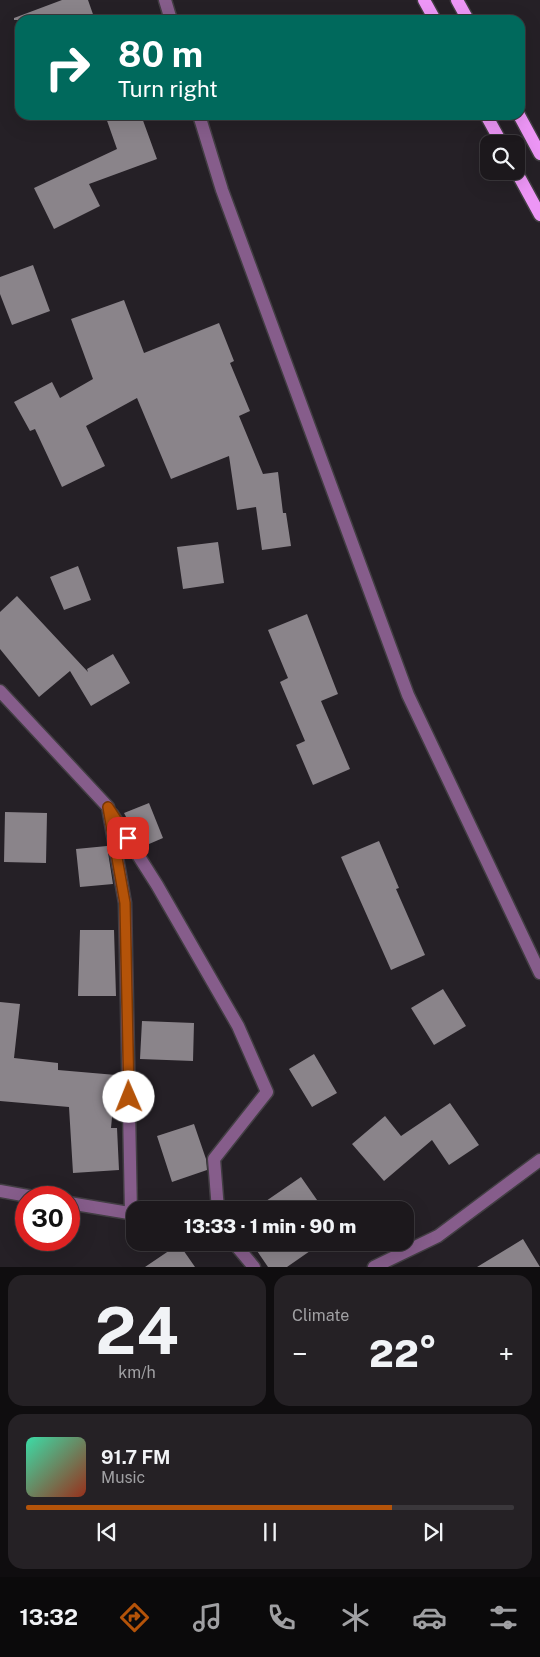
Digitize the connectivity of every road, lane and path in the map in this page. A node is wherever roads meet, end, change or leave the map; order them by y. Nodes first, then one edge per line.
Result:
1 (165, 0) edge
2 (424, 0) edge
3 (457, 0) edge
4 (170, 15) edge
5 (432, 15) edge
6 (465, 15) edge
7 (201, 120) edge
8 (489, 120) edge
9 (522, 120) edge
10 (497, 135) edge
11 (540, 154) edge
12 (521, 180) edge
13 (540, 215) edge
14 (0, 691) edge
15 (108, 807) junction
16 (540, 973) edge
17 (540, 1160) edge
18 (0, 1191) edge
19 (15, 1194) edge
20 (133, 1201) edge
21 (217, 1201) edge
22 (80, 1205) edge
23 (126, 1213) edge
24 (241, 1251) edge
25 (254, 1267) edge
26 (374, 1267) edge

1 - 4 street
2 - 5 main road
3 - 6 main road
7 - 16 street
8 - 10 main road
9 - 11 main road
12 - 13 main road
14 - 15 street
15 - 20 street
15 - 21 street
17 - 26 street
18 - 19 street
22 - 23 street
24 - 25 street

